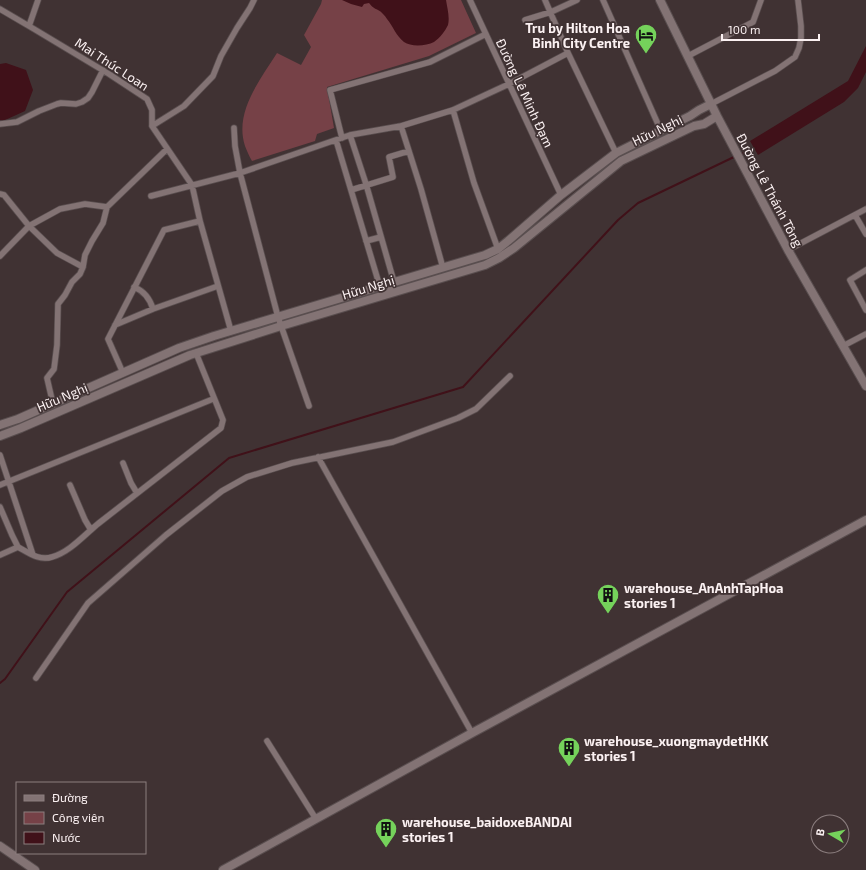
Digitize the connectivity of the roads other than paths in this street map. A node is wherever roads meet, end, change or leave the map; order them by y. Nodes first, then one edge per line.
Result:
1 (38, 0) edge
2 (254, 0) edge
3 (470, 0) edge
4 (545, 0) edge
5 (577, 0) edge
6 (603, 0) edge
7 (660, 0) edge
8 (761, 0) edge
9 (798, 0) edge
10 (0, 10) edge
11 (551, 12) junction
12 (525, 20) dead end
13 (29, 26) junction
14 (486, 34) junction
15 (568, 53) junction
16 (688, 56) junction
17 (103, 70) junction
18 (509, 84) junction
19 (711, 104) junction
20 (453, 110) junction
21 (717, 116) junction
22 (0, 124) edge
23 (152, 126) junction
24 (401, 126) junction
25 (234, 128) dead end
26 (661, 131) junction
27 (350, 135) junction
28 (342, 138) junction
29 (336, 140) junction
30 (167, 149) junction
31 (409, 151) junction
32 (616, 153) junction
33 (240, 173) junction
34 (587, 175) junction
35 (594, 183) junction
36 (366, 184) junction
37 (192, 185) junction
38 (351, 190) junction
39 (0, 194) edge
40 (561, 195) junction
41 (150, 196) dead end
42 (107, 207) junction
43 (866, 209) edge
44 (856, 215) junction
45 (200, 221) junction
46 (29, 226) junction
47 (866, 234) edge
48 (381, 236) junction
49 (366, 241) junction
50 (498, 249) junction
51 (788, 250) junction
52 (0, 256) edge
53 (83, 268) junction
54 (443, 268) junction
55 (866, 270) edge
56 (394, 282) junction
57 (218, 286) junction
58 (134, 287) junction
59 (380, 287) junction
60 (388, 294) junction
61 (153, 309) junction
62 (866, 310) edge
63 (278, 317) junction
64 (115, 325) junction
65 (281, 326) junction
66 (231, 331) junction
67 (866, 334) edge
68 (214, 336) junction
69 (218, 346) junction
70 (843, 346) junction
71 (196, 353) junction
72 (123, 373) junction
73 (510, 376) dead end
74 (866, 386) edge
75 (214, 399) junction
76 (53, 404) junction
77 (309, 406) dead end
78 (0, 426) edge
79 (0, 436) edge
80 (0, 455) edge
81 (318, 458) junction
82 (123, 463) dead end
83 (9, 481) junction
84 (0, 485) edge
85 (70, 485) dead end
86 (137, 493) junction
87 (0, 507) edge
88 (866, 520) edge
89 (91, 530) junction
90 (18, 547) junction
91 (0, 555) edge
92 (33, 555) junction
93 (36, 678) dead end
94 (472, 733) junction
95 (267, 741) dead end
96 (316, 819) junction
97 (0, 846) edge
98 (35, 870) edge
99 (223, 870) edge

1 - 13 street
2 - 23 street
3 - 14 street, Đường Lê Minh Đạm
4 - 11 street
5 - 11 street
6 - 26 street
7 - 16 main road, Đường Lê Thánh Tông
8 - 16 street
9 - 19 street
10 - 13 street, Mai Thúc Loan
11 - 12 street
11 - 15 street
13 - 17 street, Mai Thúc Loan
14 - 18 street, Đường Lê Minh Đạm
14 - 28 street
15 - 18 street
15 - 32 street
16 - 19 main road, Đường Lê Thánh Tông
17 - 22 street
17 - 23 street, Mai Thúc Loan
18 - 20 street
18 - 40 street, Đường Lê Minh Đạm
19 - 21 main road, Đường Lê Thánh Tông
19 - 26 main road, Hữu Nghị
20 - 24 street
20 - 50 street
21 - 35 main road, Hữu Nghị
21 - 51 main road, Đường Lê Thánh Tông
23 - 30 street, Mai Thúc Loan
24 - 27 street
24 - 31 street
25 - 33 street
26 - 32 main road, Hữu Nghị
27 - 28 street
27 - 36 street
28 - 29 street
29 - 33 street
29 - 38 street
30 - 37 street, Mai Thúc Loan
30 - 42 street
31 - 36 street
31 - 54 street
32 - 34 main road, Hữu Nghị
33 - 37 street
33 - 63 street
34 - 35 main road
34 - 40 main road, Hữu Nghị
35 - 60 main road, Hữu Nghị
36 - 38 street
36 - 48 street
37 - 41 street
37 - 45 street
38 - 49 street
39 - 46 street
40 - 50 main road, Hữu Nghị
42 - 46 street
42 - 53 street
43 - 44 street
44 - 47 street
44 - 51 street
45 - 57 street
45 - 58 street
46 - 52 street
46 - 53 street
48 - 49 street
48 - 56 street
49 - 59 street
50 - 54 main road, Hữu Nghị
51 - 70 main road, Đường Lê Thánh Tông
53 - 76 street
54 - 56 main road, Hữu Nghị
55 - 62 street
56 - 59 main road, Hữu Nghị
56 - 60 street
57 - 61 street
57 - 66 street
58 - 61 street
58 - 64 street
59 - 60 street
59 - 63 main road, Hữu Nghị
60 - 65 main road, Hữu Nghị
61 - 64 street
63 - 65 street
63 - 66 main road, Hữu Nghị
64 - 72 street
65 - 69 main road, Hữu Nghị
65 - 77 street
66 - 68 main road, Hữu Nghị
67 - 70 street
68 - 69 main road
68 - 72 main road, Hữu Nghị
69 - 71 main road, Hữu Nghị
70 - 74 main road, Đường Lê Thánh Tông
71 - 75 street
71 - 79 main road, Hữu Nghị
72 - 76 main road, Hữu Nghị
73 - 81 street
75 - 83 street
75 - 86 street
76 - 78 main road, Hữu Nghị
80 - 83 street
81 - 93 street
81 - 94 street
82 - 86 street
83 - 84 street
83 - 92 street
85 - 89 street
86 - 89 street
87 - 90 street
88 - 94 main road
89 - 92 street
90 - 91 street
90 - 92 street
94 - 96 main road
95 - 96 street
96 - 99 main road
97 - 98 main road

